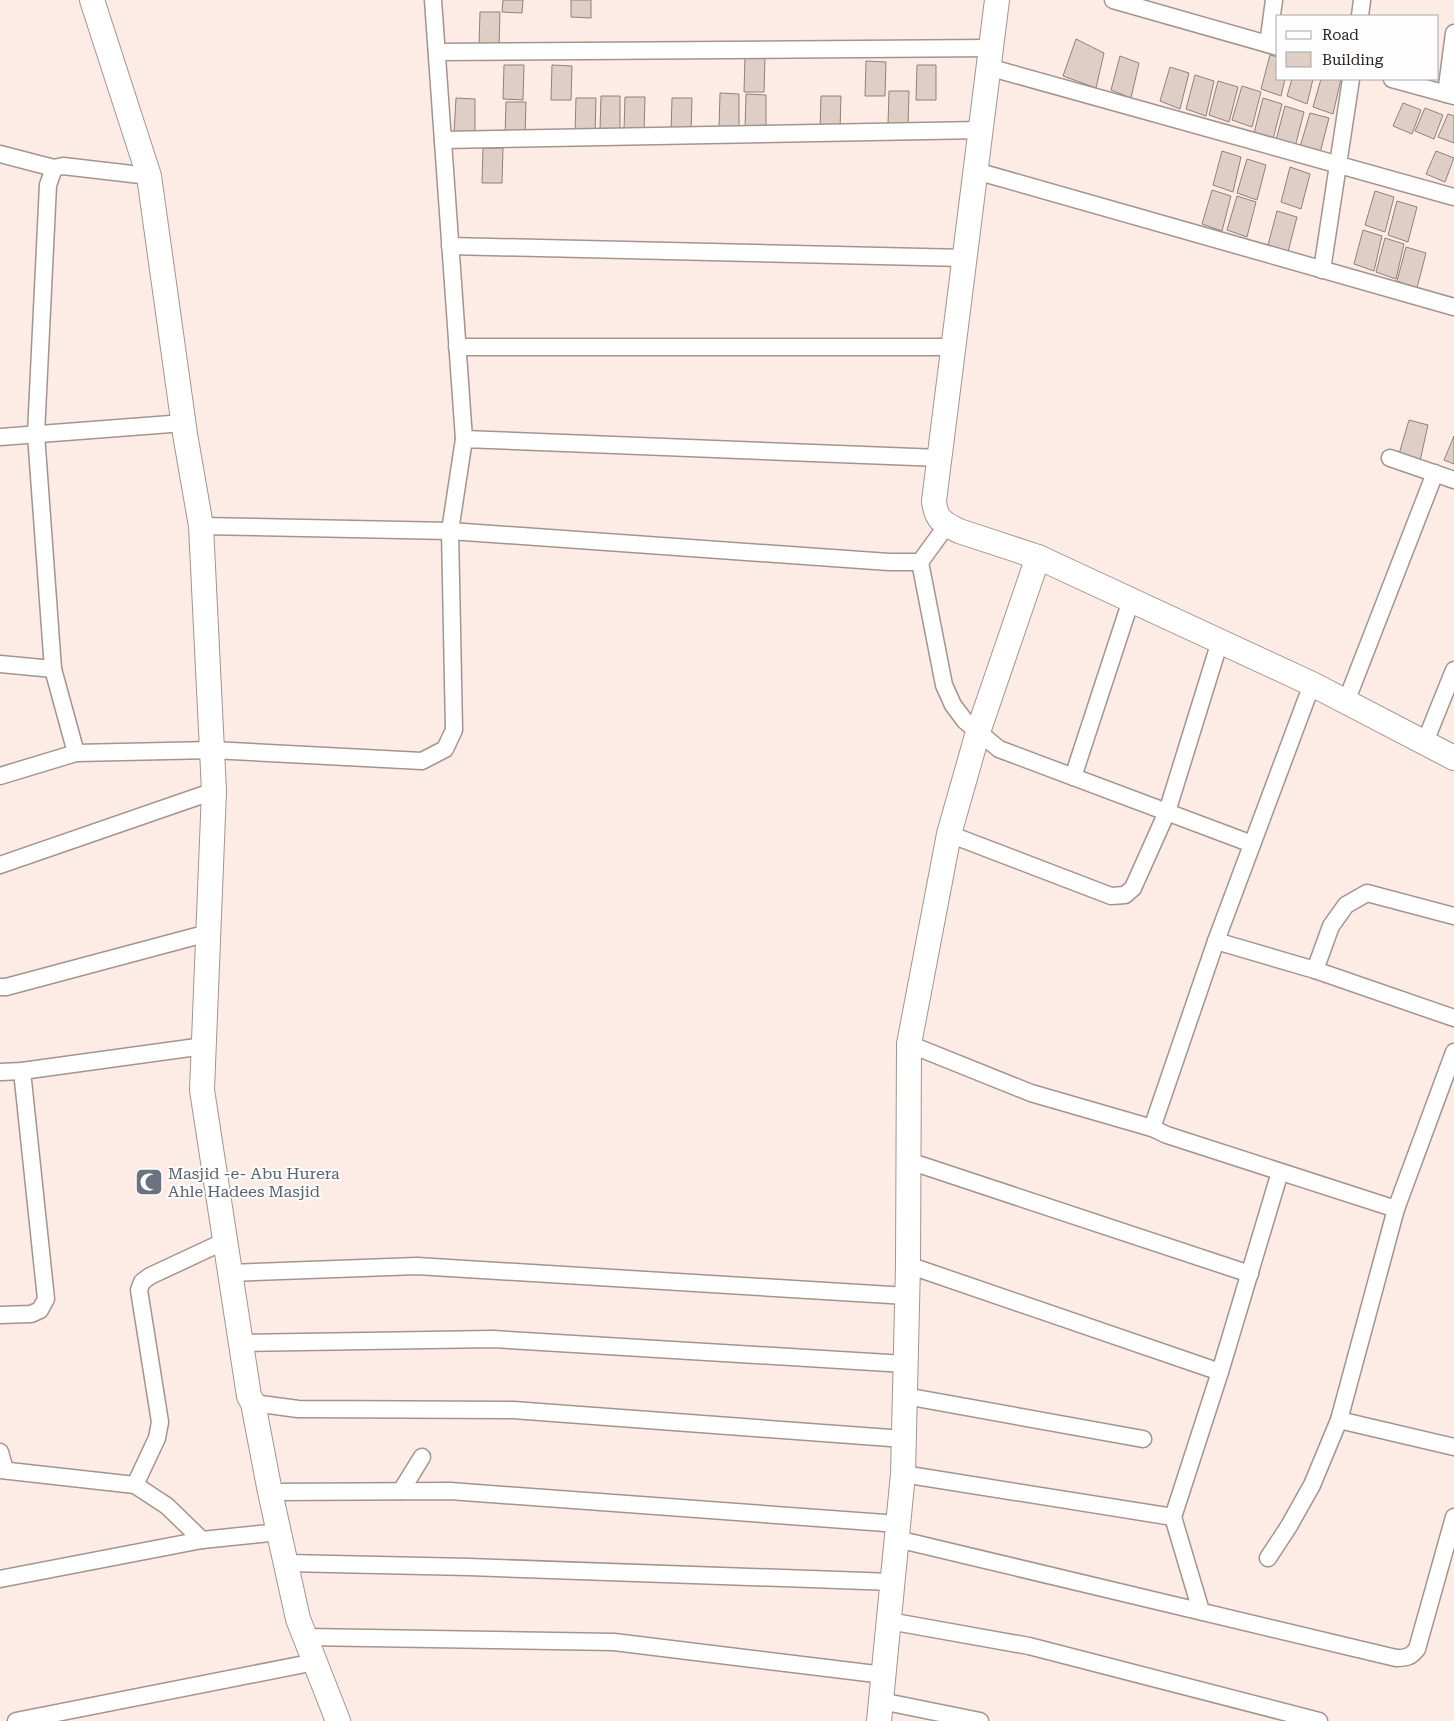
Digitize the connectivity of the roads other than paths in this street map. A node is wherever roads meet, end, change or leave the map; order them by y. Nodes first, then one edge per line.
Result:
1 (92, 0) edge
2 (433, 0) edge
3 (996, 0) edge
4 (1113, 0) edge
5 (1274, 0) edge
6 (1362, 0) edge
7 (1360, 15) edge
8 (1454, 33) edge
9 (1273, 45) edge
10 (437, 52) junction
11 (989, 58) junction
12 (1351, 80) edge
13 (1396, 80) edge
14 (1450, 95) edge
15 (981, 130) junction
16 (443, 140) junction
17 (0, 154) edge
18 (1338, 165) junction
19 (54, 168) junction
20 (976, 171) junction
21 (149, 176) junction
22 (1454, 197) edge
23 (450, 246) junction
24 (965, 258) junction
25 (1322, 270) junction
26 (1454, 307) edge
27 (457, 347) junction
28 (954, 348) junction
29 (184, 423) junction
30 (36, 434) junction
31 (0, 436) edge
32 (464, 440) junction
33 (940, 458) junction
34 (1390, 458) dead end
35 (1435, 473) junction
36 (1454, 480) edge
37 (947, 525) junction
38 (201, 526) junction
39 (450, 531) junction
40 (1038, 557) junction
41 (920, 562) junction
42 (1131, 600) junction
43 (1220, 641) junction
44 (0, 664) edge
45 (53, 669) junction
46 (1454, 670) edge
47 (1330, 693) junction
48 (1301, 714) junction
49 (978, 732) junction
50 (1425, 742) junction
51 (212, 750) junction
52 (76, 753) junction
53 (1454, 758) edge
54 (0, 776) edge
55 (1073, 777) junction
56 (214, 791) junction
57 (1167, 812) junction
58 (949, 834) junction
59 (1252, 844) junction
60 (0, 865) edge
61 (1454, 916) edge
62 (208, 933) junction
63 (1216, 940) junction
64 (1315, 970) junction
65 (0, 987) edge
66 (1454, 1018) edge
67 (909, 1044) junction
68 (204, 1046) junction
69 (1454, 1052) edge
70 (22, 1071) junction
71 (0, 1072) edge
72 (1152, 1128) junction
73 (909, 1161) junction
74 (1280, 1172) junction
75 (1396, 1209) junction
76 (225, 1241) junction
77 (908, 1265) junction
78 (230, 1273) junction
79 (1250, 1274) junction
80 (907, 1296) junction
81 (0, 1315) edge
82 (241, 1343) junction
83 (905, 1364) junction
84 (1220, 1372) junction
85 (905, 1396) junction
86 (253, 1403) junction
87 (1339, 1420) junction
88 (904, 1439) junction
89 (1143, 1439) dead end
90 (1454, 1447) edge
91 (0, 1452) edge
92 (422, 1457) dead end
93 (2, 1470) edge
94 (903, 1474) junction
95 (135, 1485) junction
96 (401, 1491) junction
97 (270, 1492) junction
98 (1173, 1517) junction
99 (1454, 1517) edge
100 (898, 1531) junction
101 (279, 1532) junction
102 (202, 1540) junction
103 (1268, 1558) dead end
104 (286, 1563) junction
105 (0, 1579) edge
106 (893, 1582) junction
107 (1201, 1611) junction
108 (889, 1621) junction
109 (305, 1637) junction
110 (315, 1662) junction
111 (884, 1675) junction
112 (880, 1711) edge
113 (16, 1721) edge
114 (336, 1721) edge
115 (980, 1721) edge
116 (1319, 1721) edge

1 - 21 street
2 - 10 street
3 - 11 street
4 - 9 street
5 - 9 street
6 - 7 street
8 - 14 street
10 - 11 street
10 - 16 street
11 - 15 street
11 - 18 street
12 - 18 street
13 - 14 street
15 - 16 street
15 - 20 street
16 - 23 street
17 - 19 street
18 - 22 street
18 - 25 street
19 - 21 street
19 - 30 street
20 - 24 street
20 - 25 street
21 - 29 street
23 - 24 street
23 - 27 street
24 - 28 street
25 - 26 street
27 - 28 street
27 - 32 street
28 - 33 street
29 - 30 street
29 - 38 street
30 - 31 street
30 - 45 street
32 - 33 street
32 - 39 street
33 - 37 street
34 - 35 street
35 - 36 street
35 - 47 street
37 - 40 street
37 - 41 street
38 - 39 street
38 - 51 street
39 - 41 street
39 - 51 street
40 - 42 street
40 - 49 street
41 - 49 street
42 - 43 street
42 - 55 street
43 - 47 street
43 - 57 street
44 - 45 street
45 - 52 street
46 - 50 street
47 - 48 street
47 - 48 street
47 - 50 street
48 - 59 street
49 - 55 street
49 - 58 street
50 - 53 street
51 - 52 street
51 - 56 street
52 - 54 street
55 - 57 street
56 - 60 street
56 - 62 street
57 - 58 street
57 - 59 street
58 - 67 street
59 - 63 street
61 - 64 street
62 - 65 street
62 - 68 street
63 - 64 street
63 - 72 street
64 - 66 street
67 - 72 street
67 - 73 street
68 - 70 street
68 - 76 street
69 - 75 street
70 - 71 street
70 - 81 street
72 - 74 street
73 - 77 street
73 - 79 street
74 - 75 street
74 - 79 street
75 - 87 street
76 - 78 street
76 - 95 street
77 - 80 street
77 - 84 street
78 - 80 street
78 - 82 street
79 - 84 street
80 - 83 street
82 - 83 street
82 - 86 street
83 - 85 street
84 - 98 street
85 - 88 street
85 - 89 street
86 - 88 street
86 - 97 street
87 - 90 street
87 - 103 street
88 - 94 street
91 - 93 street
92 - 96 street
93 - 95 street
94 - 98 street
94 - 100 street
95 - 102 street
96 - 97 street
96 - 100 street
97 - 101 street
98 - 107 street
99 - 107 street
100 - 106 street
100 - 107 street
101 - 102 street
101 - 104 street
102 - 105 street
104 - 106 street
104 - 109 street
106 - 108 street
108 - 111 street
108 - 116 street
109 - 110 street
109 - 111 street
110 - 113 street
110 - 114 street
111 - 112 street
112 - 115 street

